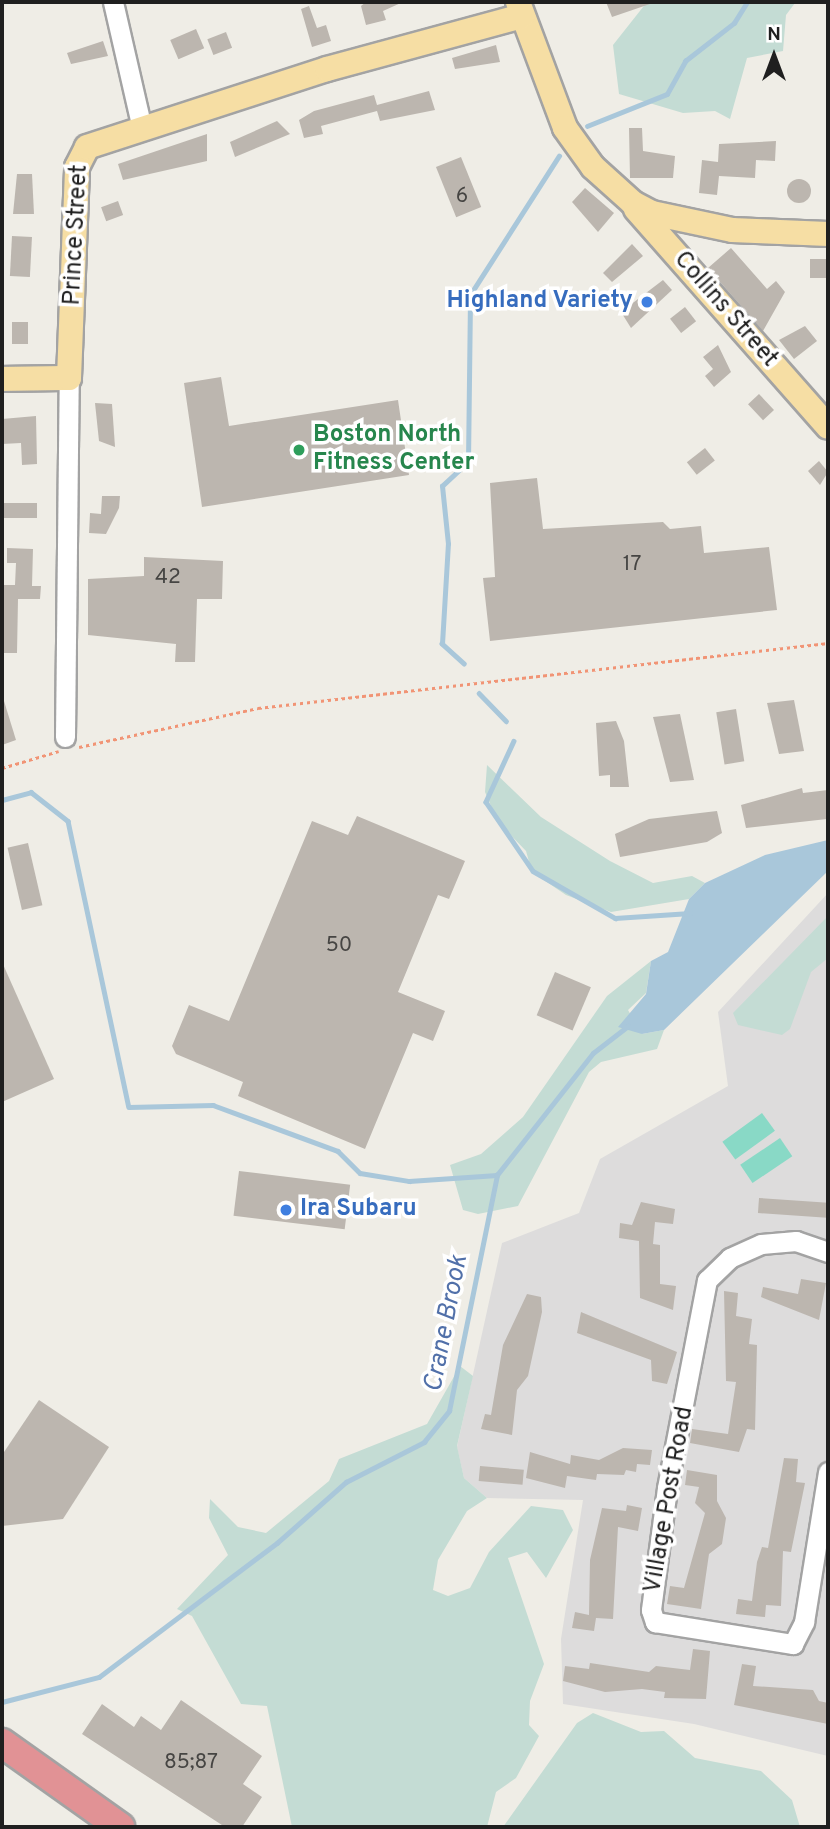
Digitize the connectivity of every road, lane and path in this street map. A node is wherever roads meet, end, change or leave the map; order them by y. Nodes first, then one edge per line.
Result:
1 (113, 2) edge
2 (520, 9) edge
3 (142, 129) junction
4 (622, 193) junction
5 (698, 225) junction
6 (828, 234) edge
7 (682, 261) junction
8 (69, 378) junction
9 (2, 379) edge
10 (828, 426) edge
11 (828, 643) edge
12 (65, 737) dead end
13 (2, 768) edge
14 (828, 1252) edge
15 (828, 1472) edge
16 (2, 1744) edge
17 (120, 1827) edge

1 - 3 street
2 - 3 main road, Prince Street
2 - 4 main road
3 - 8 main road, Prince Street
4 - 5 main road
4 - 7 main road, Collins Street
5 - 6 main road
5 - 7 main road
7 - 10 main road, Collins Street
8 - 9 main road
8 - 12 street, Prince Street
11 - 13 path
14 - 15 street, Village Post Road
16 - 17 highway

